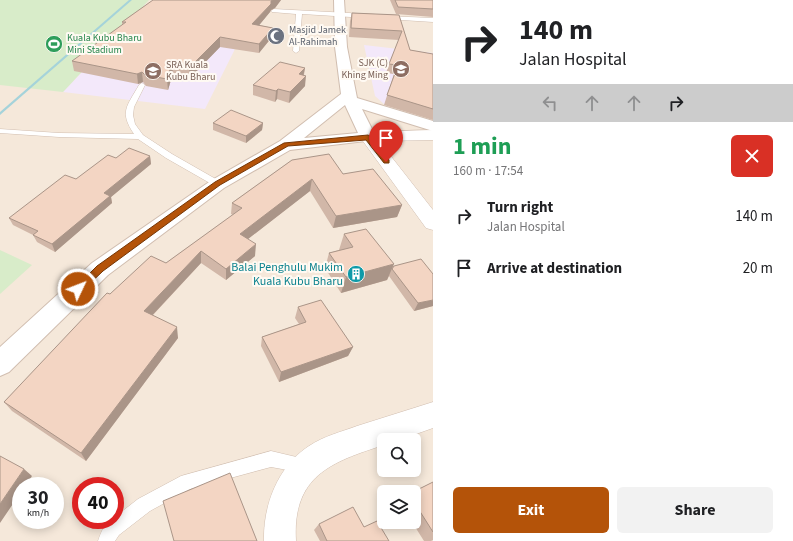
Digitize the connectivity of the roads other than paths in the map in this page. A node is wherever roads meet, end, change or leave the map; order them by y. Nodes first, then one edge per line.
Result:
1 (339, 0) edge
2 (274, 11) dead end
3 (299, 12) junction
4 (340, 15) junction
5 (371, 17) edge
6 (379, 17) edge
7 (433, 20) edge
8 (296, 51) dead end
9 (142, 85) edge
10 (348, 98) junction
11 (433, 126) edge
12 (0, 131) edge
13 (433, 135) edge
14 (140, 137) junction
15 (368, 137) junction
16 (286, 144) junction
17 (218, 184) junction
18 (433, 223) edge
19 (0, 364) edge
20 (433, 415) edge
21 (307, 465) junction
22 (106, 541) edge
23 (280, 541) edge

1 - 4 street
2 - 3 lane
3 - 4 lane
3 - 8 lane
4 - 5 lane
4 - 10 street
6 - 7 lane
9 - 14 lane
10 - 11 street
10 - 15 street
10 - 16 street
12 - 14 lane
13 - 15 street
14 - 17 lane
15 - 16 street
15 - 18 street
16 - 17 street
17 - 19 street
20 - 21 street
21 - 22 lane
21 - 23 street

